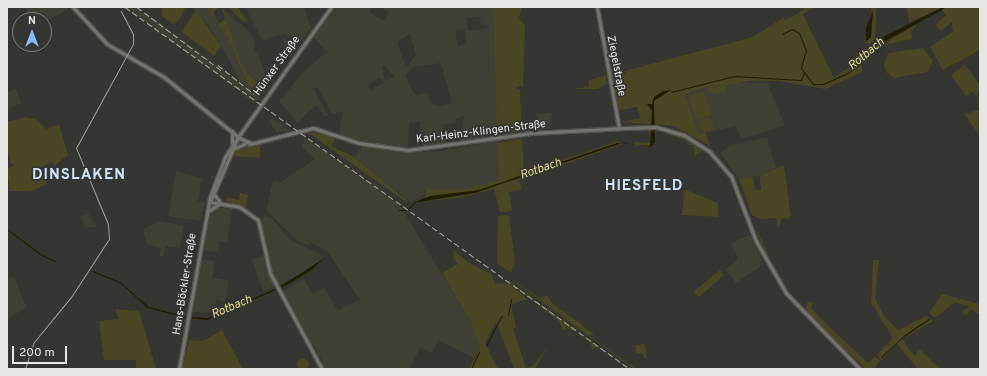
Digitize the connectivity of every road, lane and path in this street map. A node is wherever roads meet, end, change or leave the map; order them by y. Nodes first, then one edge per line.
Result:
1 (73, 7) edge
2 (331, 7) edge
3 (597, 7) edge
4 (619, 128) junction
5 (232, 131) junction
6 (238, 137) junction
7 (255, 143) junction
8 (232, 144) junction
9 (245, 144) junction
10 (229, 153) junction
11 (214, 193) junction
12 (210, 202) junction
13 (221, 204) junction
14 (207, 212) junction
15 (179, 369) edge
16 (322, 369) edge
17 (860, 369) edge

1 - 5 main road
2 - 6 main road, Hünxer Straße
3 - 4 main road, Ziegelstraße
4 - 7 main road, Karl-Heinz-Klingen-Straße
4 - 17 main road, Karl-Heinz-Klingen-Straße
5 - 6 main road
5 - 8 main road
6 - 7 main road
6 - 8 main road, Hans-Böckler-Straße
6 - 9 main road
6 - 10 main road, Hans-Böckler-Straße
7 - 9 main road, Karl-Heinz-Klingen-Straße
8 - 12 main road, Hans-Böckler-Straße
9 - 10 main road
10 - 11 main road, Hans-Böckler-Straße
11 - 12 main road, Hans-Böckler-Straße
11 - 13 main road
12 - 13 main road
12 - 14 main road, Hans-Böckler-Straße
13 - 14 main road
13 - 16 main road
14 - 15 main road, Hans-Böckler-Straße

